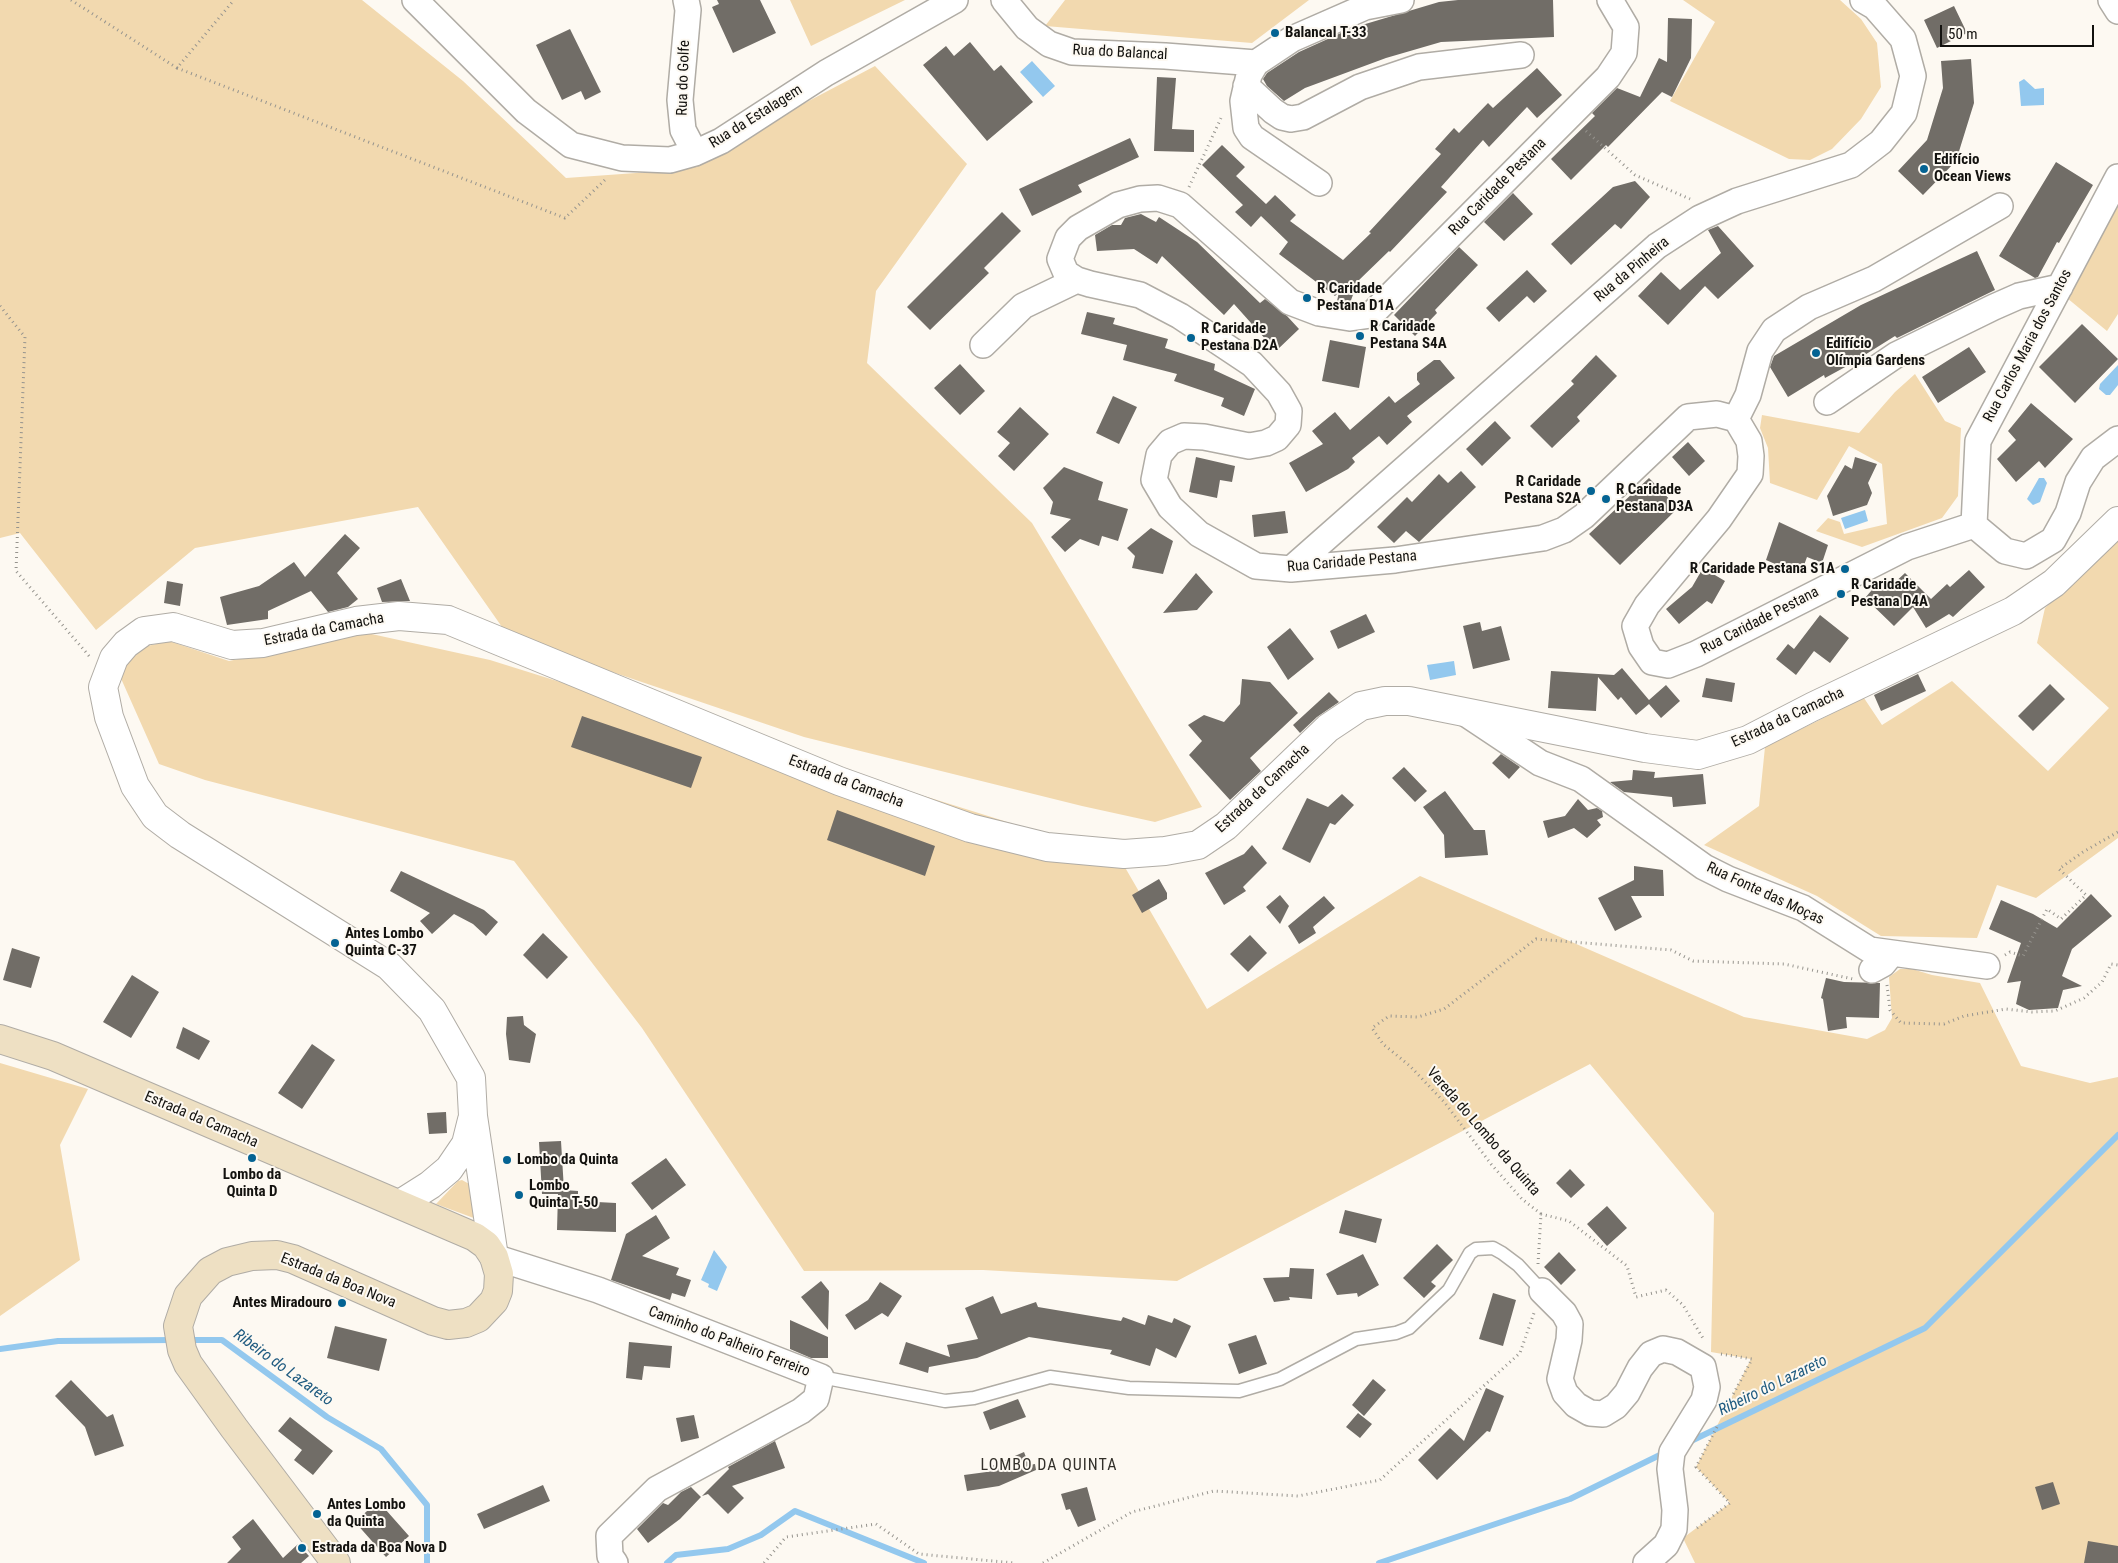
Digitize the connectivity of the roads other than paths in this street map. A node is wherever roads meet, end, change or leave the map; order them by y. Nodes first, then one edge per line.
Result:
1 (415, 0) edge
2 (686, 0) edge
3 (955, 0) edge
4 (1004, 0) edge
5 (1401, 0) edge
6 (1610, 0) edge
7 (1863, 0) edge
8 (2111, 0) edge
9 (2118, 11) edge
10 (1521, 55) dead end
11 (1256, 63) junction
12 (1244, 94) junction
13 (695, 154) junction
14 (2118, 177) edge
15 (1319, 182) dead end
16 (2000, 206) dead end
17 (1077, 280) junction
18 (2060, 287) junction
19 (983, 345) dead end
20 (1827, 402) dead end
21 (1736, 419) junction
22 (2118, 439) edge
23 (2118, 521) edge
24 (1974, 525) junction
25 (1292, 569) junction
26 (1461, 710) junction
27 (1892, 953) junction
28 (1987, 966) dead end
29 (1873, 976) road end
30 (0, 1039) edge
31 (473, 1116) junction
32 (400, 1204) junction
33 (494, 1257) junction
34 (1542, 1291) joint
35 (821, 1377) junction
36 (336, 1563) edge
37 (615, 1563) edge
38 (1646, 1563) edge

1 - 13 street, Rua da Estalagem
2 - 13 street, Rua do Golfe
3 - 13 street, Rua da Estalagem
4 - 11 street, Rua do Balancal
5 - 11 street
6 - 17 street, Rua Caridade Pestana
7 - 25 street, Rua da Pinheira
8 - 9 street
10 - 12 street
11 - 12 street
12 - 15 street
14 - 18 street, Rua Carlos Maria dos Santos
16 - 21 street
17 - 19 street
17 - 25 street, Rua Caridade Pestana
18 - 20 street
18 - 24 street, Rua Carlos Maria dos Santos
21 - 24 street, Rua Caridade Pestana
21 - 25 street, Rua Caridade Pestana
22 - 24 street
23 - 26 street, Estrada da Camacha
26 - 27 street, Rua Fonte das Moças
26 - 31 street, Estrada da Camacha
27 - 28 street, Rua Fonte das Moças
27 - 29 street
30 - 32 main road, Estrada da Camacha
31 - 32 street, Estrada da Camacha
31 - 33 street, Estrada da Camacha
32 - 33 main road, Estrada da Camacha
33 - 35 street, Caminho do Palheiro Ferreiro
33 - 36 main road, Estrada da Boa Nova
34 - 35 lane
34 - 38 street
35 - 37 street, Caminho do Palheiro Ferreiro

